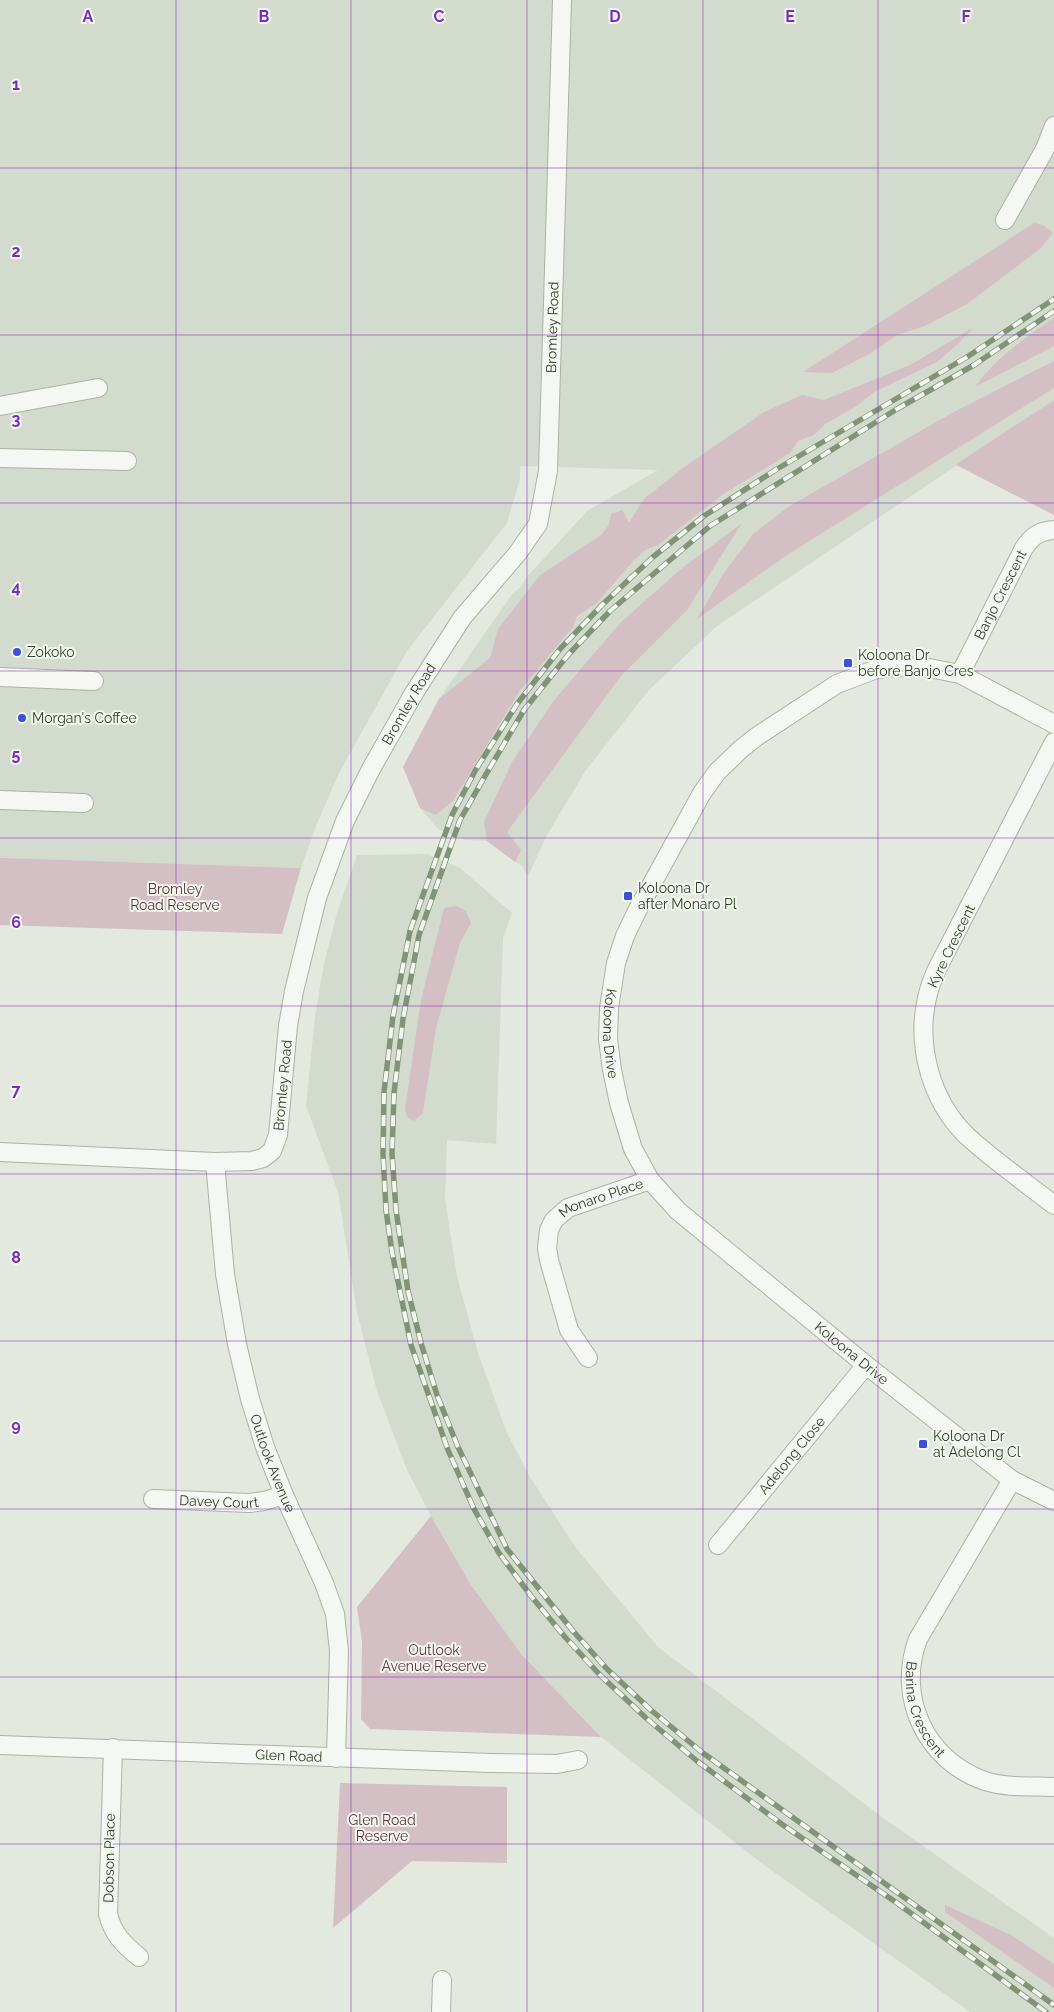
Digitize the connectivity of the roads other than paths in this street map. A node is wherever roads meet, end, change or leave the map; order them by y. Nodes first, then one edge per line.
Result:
1 (562, 0) edge
2 (1054, 126) edge
3 (1005, 220) dead end
4 (98, 388) dead end
5 (0, 406) edge
6 (0, 458) edge
7 (127, 461) dead end
8 (1054, 530) edge
9 (960, 674) junction
10 (0, 677) edge
11 (94, 681) dead end
12 (1054, 724) edge
13 (1054, 742) edge
14 (0, 800) edge
15 (84, 803) dead end
16 (0, 1152) edge
17 (215, 1162) junction
18 (650, 1180) junction
19 (1054, 1205) edge
20 (588, 1358) dead end
21 (866, 1365) junction
22 (1012, 1480) junction
23 (284, 1495) junction
24 (153, 1498) dead end
25 (1054, 1501) edge
26 (718, 1545) dead end
27 (0, 1745) edge
28 (113, 1748) junction
29 (336, 1758) junction
30 (578, 1760) dead end
31 (1054, 1787) edge
32 (138, 1957) dead end
33 (442, 1980) dead end
34 (441, 2012) edge

1 - 17 street, Bromley Road
2 - 3 street
4 - 5 street
6 - 7 street
8 - 9 street, Banjo Crescent
9 - 12 street, Koloona Drive
9 - 18 street, Koloona Drive
10 - 11 street
13 - 19 street, Kyre Crescent
14 - 15 street
16 - 17 street, Bromley Road
17 - 23 street, Outlook Avenue
18 - 20 street, Monaro Place
18 - 21 street, Koloona Drive
21 - 22 street, Koloona Drive
21 - 26 street, Adelong Close
22 - 25 street, Koloona Drive
22 - 31 street, Barina Crescent
23 - 24 street, Davey Court
23 - 29 street, Outlook Avenue
27 - 28 street, Glen Road
28 - 29 street, Glen Road
28 - 32 street, Dobson Place
29 - 30 street, Glen Road
33 - 34 street

